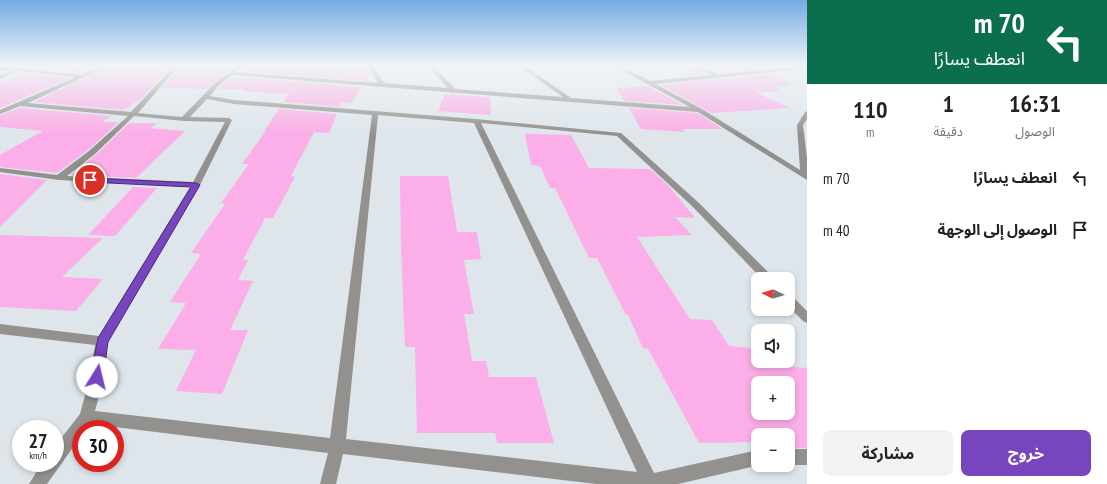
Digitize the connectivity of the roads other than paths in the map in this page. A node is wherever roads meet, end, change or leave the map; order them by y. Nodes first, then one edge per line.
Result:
1 (53, 89) edge
2 (157, 89) edge
3 (212, 89) edge
4 (432, 89) edge
5 (554, 89) edge
6 (660, 89) edge
7 (452, 90) joint
8 (206, 97) junction
9 (569, 99) junction
10 (19, 104) junction
11 (700, 110) junction
12 (232, 111) junction
13 (0, 112) edge
14 (375, 113) junction
15 (134, 114) junction
16 (805, 117) edge
17 (184, 119) junction
18 (476, 120) junction
19 (0, 170) edge
20 (806, 177) edge
21 (59, 178) junction
22 (196, 185) junction
23 (762, 272) edge
24 (795, 305) edge
25 (807, 318) edge
26 (1, 330) edge
27 (102, 341) junction
28 (86, 417) junction
29 (338, 446) junction
30 (64, 447) edge
31 (795, 456) edge
32 (807, 457) edge
33 (751, 460) edge
34 (46, 472) edge
35 (655, 483) edge
36 (37, 484) edge
37 (328, 484) edge

1 - 10 street
2 - 15 street
3 - 8 street
4 - 7 street
5 - 9 street
6 - 11 street
7 - 9 street
8 - 12 street
8 - 17 street
9 - 11 street
10 - 13 street
10 - 15 street
11 - 20 street
12 - 14 street
12 - 17 street
12 - 22 street
14 - 18 street
14 - 29 street
15 - 17 street
15 - 21 street
16 - 20 street
18 - 23 street
18 - 35 street
19 - 21 street
21 - 22 street
22 - 27 street
24 - 25 street
26 - 27 street
27 - 28 street
28 - 29 street
28 - 30 street
29 - 35 street
29 - 37 street
31 - 32 street
33 - 35 street
34 - 36 street

